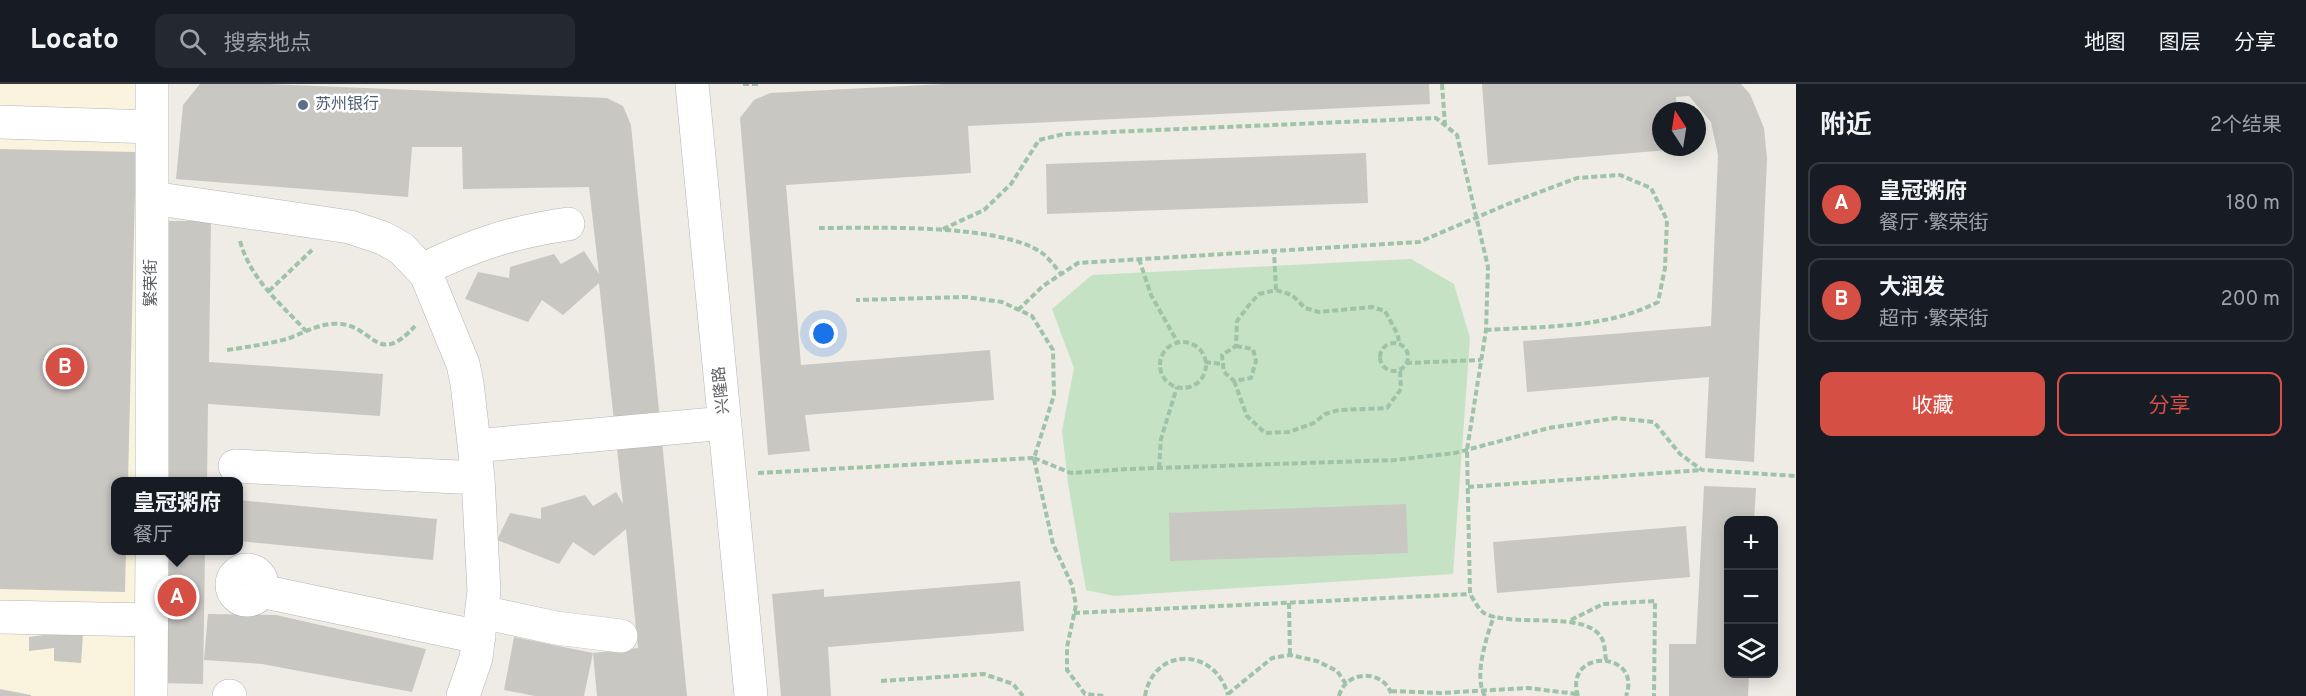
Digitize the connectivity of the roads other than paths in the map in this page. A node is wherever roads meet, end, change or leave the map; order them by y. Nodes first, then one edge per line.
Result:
1 (152, 84) edge
2 (692, 84) edge
3 (0, 122) edge
4 (152, 127) junction
5 (152, 198) junction
6 (568, 224) dead end
7 (427, 280) junction
8 (725, 423) junction
9 (474, 446) junction
10 (235, 466) dead end
11 (152, 477) edge
12 (478, 478) junction
13 (152, 555) edge
14 (261, 591) dead end
15 (0, 616) edge
16 (151, 620) junction
17 (480, 625) junction
18 (621, 636) dead end
19 (151, 696) edge
20 (463, 696) edge
21 (751, 696) edge

1 - 4 street, 繁荣街
2 - 8 street, 兴隆路
3 - 4 street
4 - 5 street, 繁荣街
5 - 7 street
5 - 11 street, 繁荣街
6 - 7 street
7 - 9 street
8 - 9 street
8 - 21 street, 兴隆路
9 - 12 street
10 - 12 street
12 - 17 street
13 - 16 street
14 - 17 street
15 - 16 street
16 - 19 street
17 - 18 street
17 - 20 street

